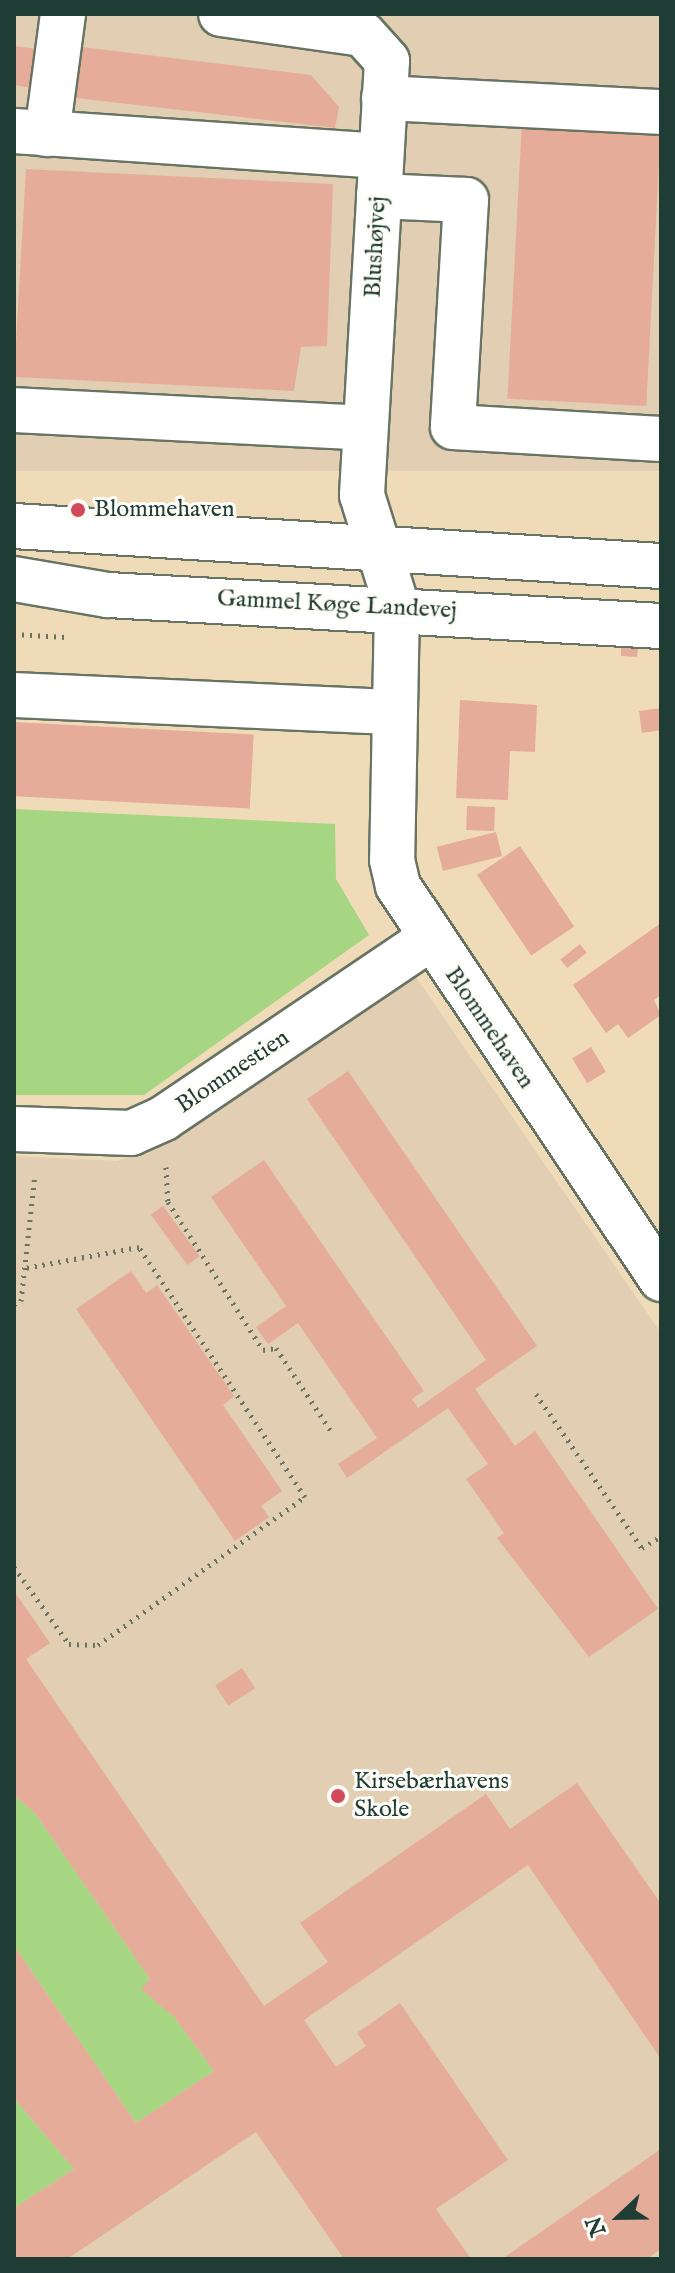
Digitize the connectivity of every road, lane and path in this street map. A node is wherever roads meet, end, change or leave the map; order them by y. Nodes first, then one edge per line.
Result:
1 (63, 14) edge
2 (221, 14) edge
3 (384, 98) junction
4 (661, 112) edge
5 (30, 132) edge
6 (380, 176) junction
7 (14, 410) edge
8 (365, 428) junction
9 (661, 439) edge
10 (14, 526) edge
11 (382, 551) junction
12 (661, 566) edge
13 (14, 579) edge
14 (397, 607) junction
15 (661, 626) edge
16 (14, 695) edge
17 (391, 712) junction
18 (429, 939) junction
19 (164, 1118) junction
20 (27, 1130) edge
21 (25, 1268) junction
22 (661, 1279) edge
23 (14, 1304) edge
24 (536, 1394) dead end
25 (333, 1434) dead end
26 (661, 1536) edge
27 (14, 1567) edge

1 - 5 street
2 - 3 street, Blushøjvej
3 - 4 street
3 - 6 street, Blushøjvej
5 - 6 street
6 - 8 street, Blushøjvej
6 - 9 street
7 - 8 street
8 - 11 street, Blushøjvej
10 - 11 street
11 - 12 street
11 - 14 street, Blushøjvej
13 - 14 street, Gammel Køge Landevej
14 - 15 street, Gammel Køge Landevej
14 - 17 street, Blommehaven
16 - 17 street
17 - 18 street, Blommehaven
18 - 19 street, Blommestien
18 - 22 street, Blommehaven
19 - 20 street, Blommestien
19 - 25 path
20 - 21 path
21 - 23 path
21 - 27 path
24 - 26 path

